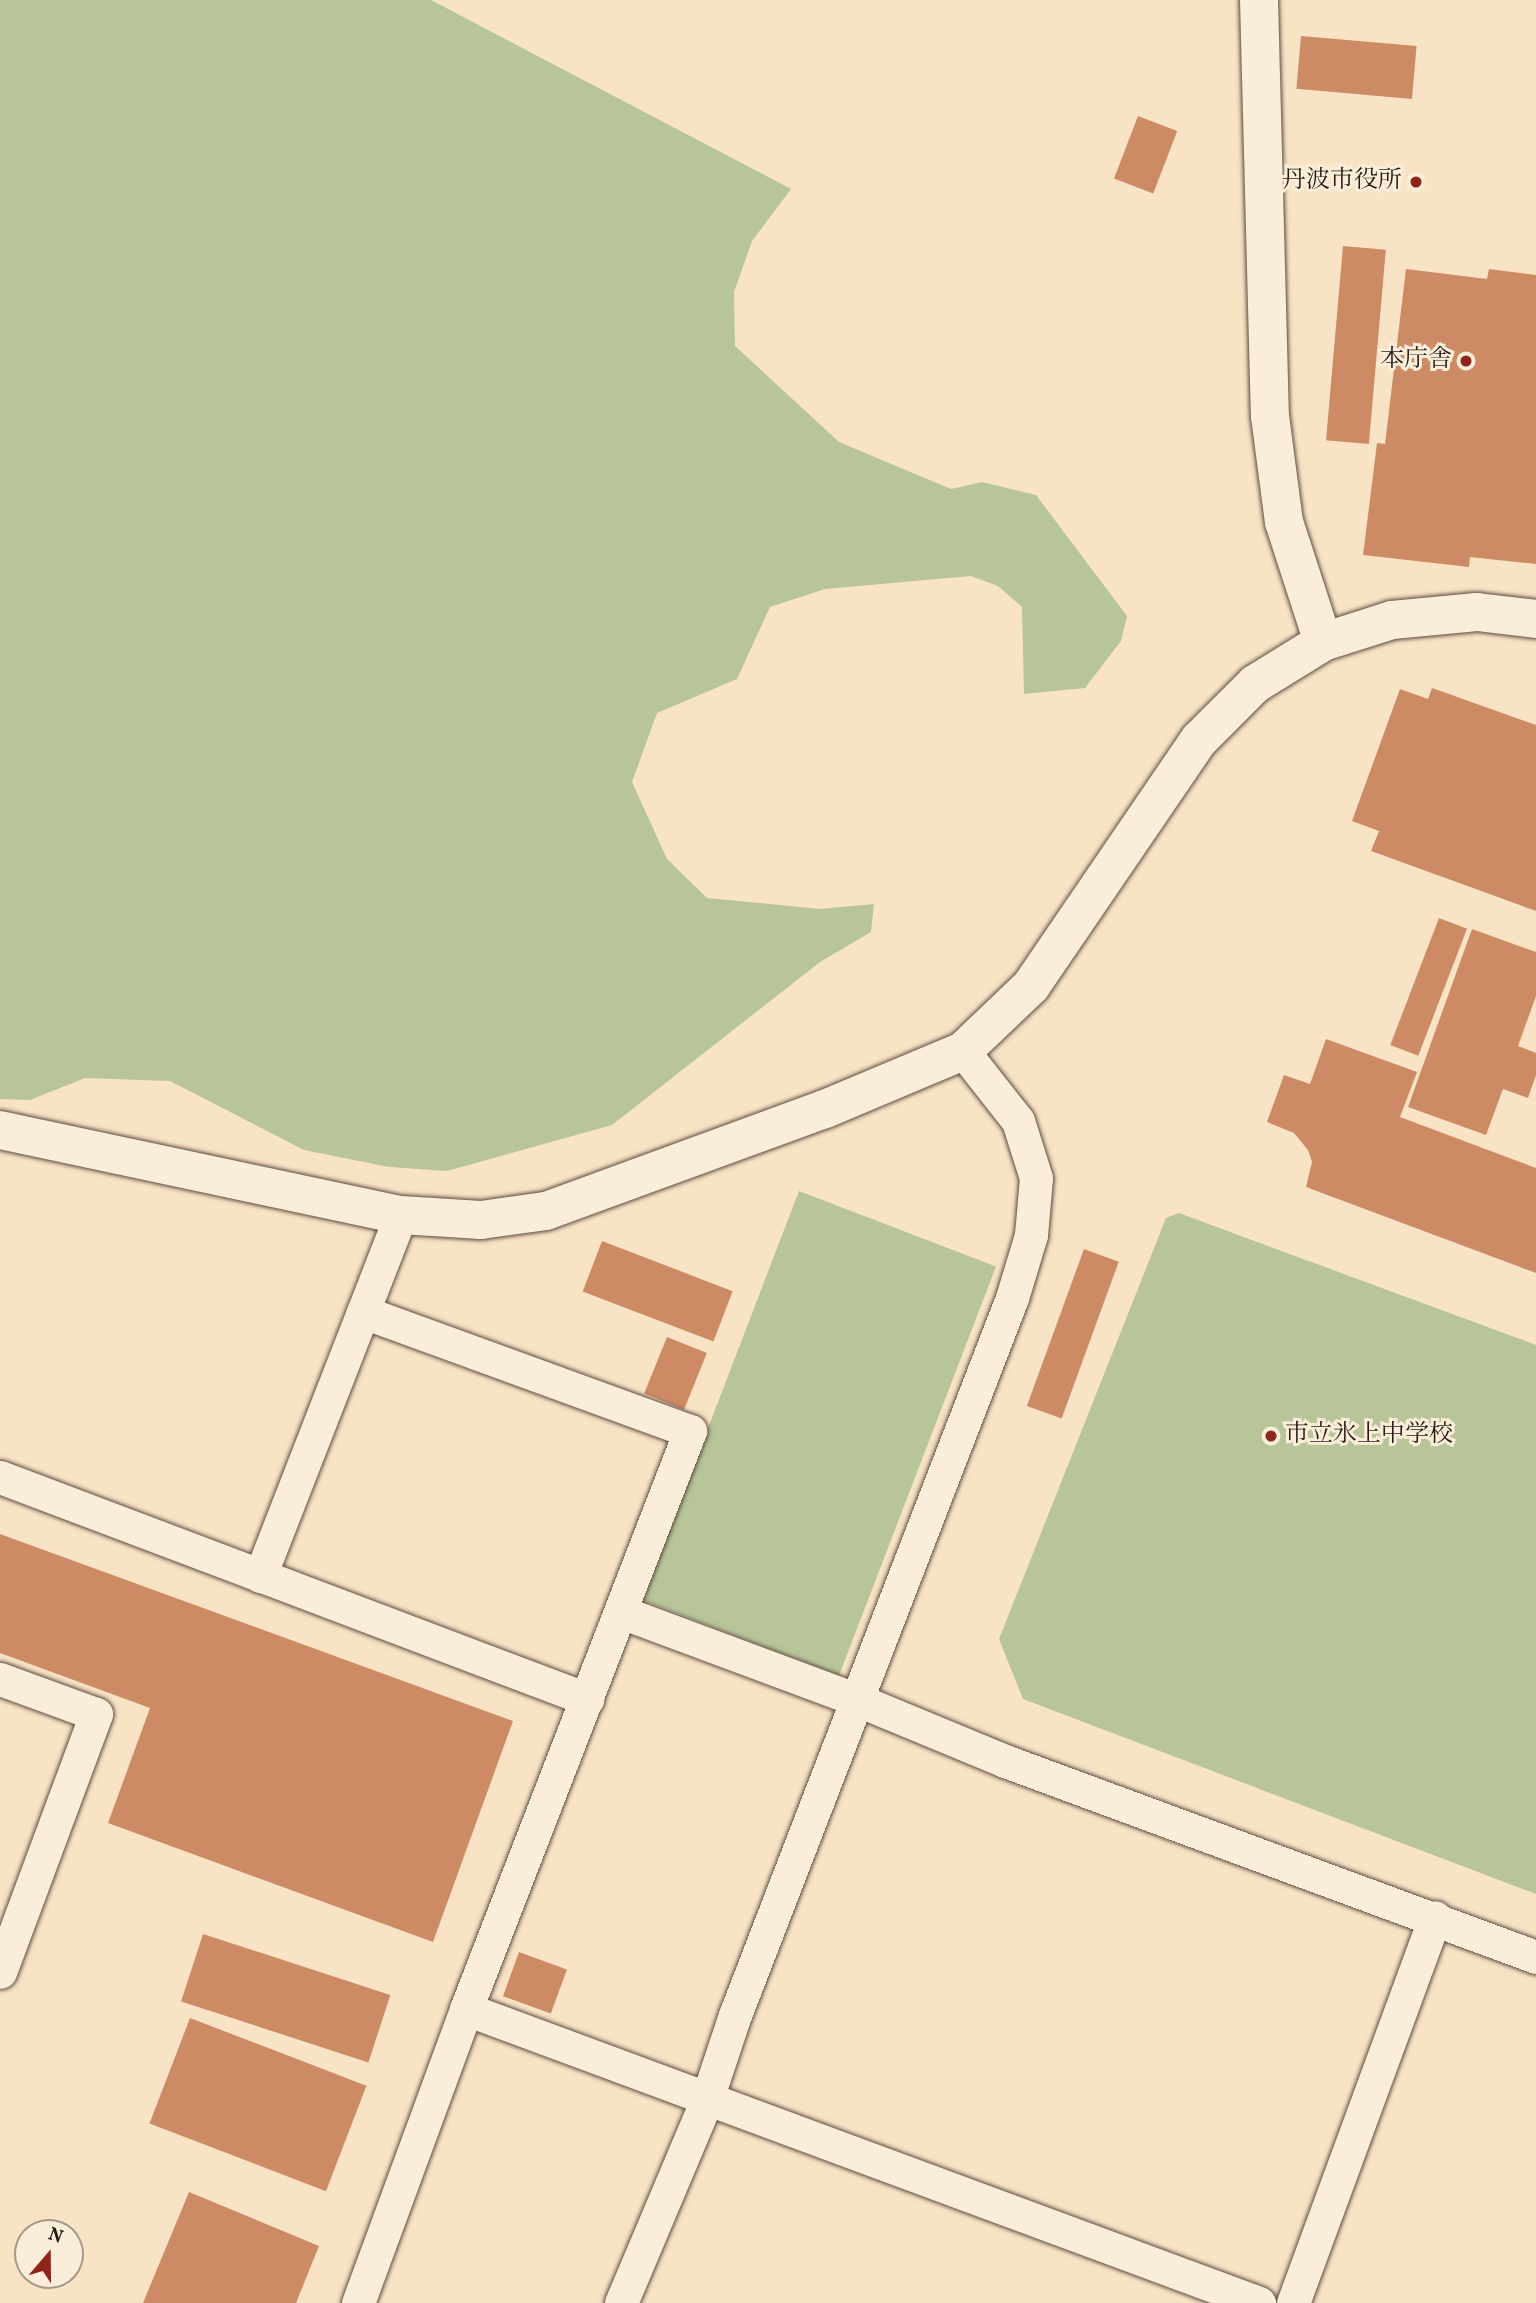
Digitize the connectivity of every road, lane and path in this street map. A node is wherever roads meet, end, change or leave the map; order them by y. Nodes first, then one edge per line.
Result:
1 (1259, 0) edge
2 (1536, 619) edge
3 (1323, 642) junction
4 (962, 1051) junction
5 (0, 1130) edge
6 (401, 1215) junction
7 (363, 1312) junction
8 (0, 1478) edge
9 (260, 1576) junction
10 (621, 1612) junction
11 (0, 1679) edge
12 (587, 1699) junction
13 (858, 1700) junction
14 (1436, 1917) junction
15 (1536, 1957) edge
16 (0, 1972) edge
17 (466, 2009) junction
18 (707, 2099) junction
19 (358, 2303) edge
20 (621, 2303) edge
21 (1259, 2303) edge
22 (1293, 2303) edge

1 - 3 street
2 - 3 street
3 - 4 street
4 - 6 street
4 - 13 street
5 - 6 street
6 - 7 street
7 - 9 street
7 - 10 street
8 - 9 street
9 - 12 street
10 - 12 street
10 - 13 street
11 - 16 street
12 - 17 street
13 - 14 street
13 - 18 street
14 - 15 street
14 - 22 street
17 - 18 street
17 - 19 street
18 - 20 street
18 - 21 street

